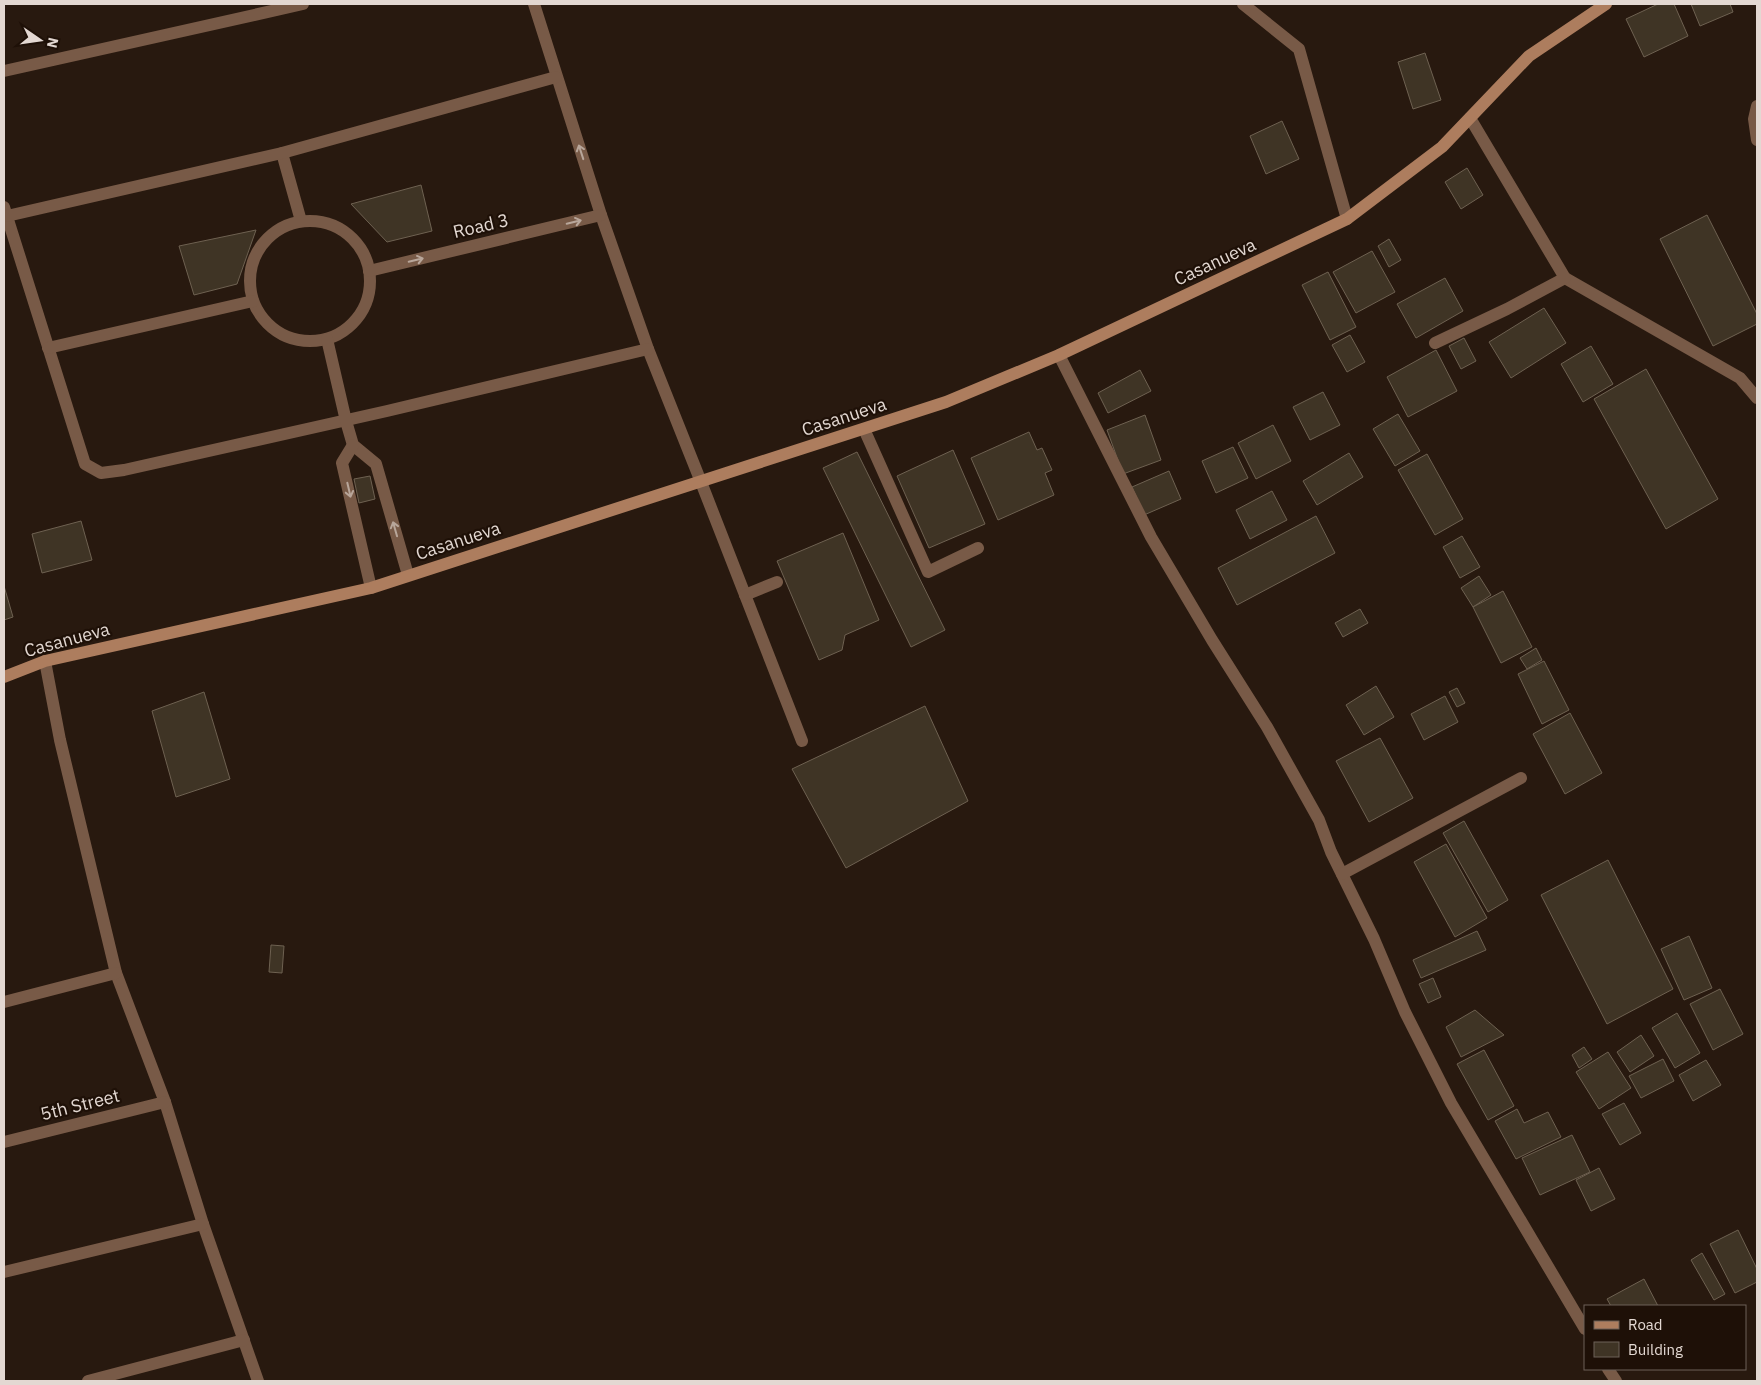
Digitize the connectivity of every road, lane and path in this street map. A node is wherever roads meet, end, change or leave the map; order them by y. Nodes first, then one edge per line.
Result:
1 (303, 4) edge
2 (534, 4) edge
3 (1244, 4) edge
4 (1606, 4) edge
5 (4, 71) edge
6 (556, 77) junction
7 (1757, 106) edge
8 (1470, 118) junction
9 (1757, 140) edge
10 (282, 153) junction
11 (5, 211) edge
12 (601, 215) junction
13 (1347, 219) junction
14 (300, 221) junction
15 (369, 271) junction
16 (1565, 278) junction
17 (253, 301) junction
18 (327, 339) junction
19 (1435, 343) dead end
20 (48, 348) junction
21 (648, 349) junction
22 (1059, 355) junction
23 (1757, 398) edge
24 (346, 421) junction
25 (864, 429) junction
26 (353, 444) junction
27 (702, 482) junction
28 (978, 548) dead end
29 (408, 575) junction
30 (777, 582) dead end
31 (370, 588) junction
32 (745, 595) junction
33 (45, 661) junction
34 (4, 677) edge
35 (802, 741) dead end
36 (1521, 778) dead end
37 (1342, 874) junction
38 (116, 973) junction
39 (4, 1002) edge
40 (165, 1102) junction
41 (4, 1142) edge
42 (203, 1224) junction
43 (4, 1272) edge
44 (1584, 1327) edge
45 (244, 1340) junction
46 (1609, 1370) edge
47 (88, 1381) edge
48 (258, 1381) edge
49 (1616, 1381) edge

1 - 5 street
2 - 6 street
3 - 13 street
4 - 8 street, Casanueva
6 - 10 street
12 -> 6 street
7 - 9 street
8 - 13 street, Casanueva
8 - 16 street
10 - 11 street
10 - 14 street
11 - 20 street
15 -> 12 street, Road 3
12 - 21 street
13 - 22 street, Casanueva
14 - 15 street
14 - 17 street
15 - 18 street
16 - 19 street
16 - 23 street
17 - 18 street
17 - 20 street
18 - 24 street
20 - 24 street
21 - 24 street
21 - 27 street
22 - 25 street, Casanueva
22 - 37 street
24 - 26 street
25 - 27 street, Casanueva
25 - 28 street
29 -> 26 street
26 -> 31 street
27 - 29 street, Casanueva
27 - 32 street
29 - 31 street, Casanueva
30 - 32 street
31 - 33 street, Casanueva
32 - 35 street
33 - 34 street, Casanueva
33 - 38 street
36 - 37 street
37 - 44 street
38 - 39 street
38 - 40 street
40 - 41 street, 5th Street
40 - 42 street
42 - 43 street
42 - 45 street
45 - 47 street
45 - 48 street
46 - 49 street

